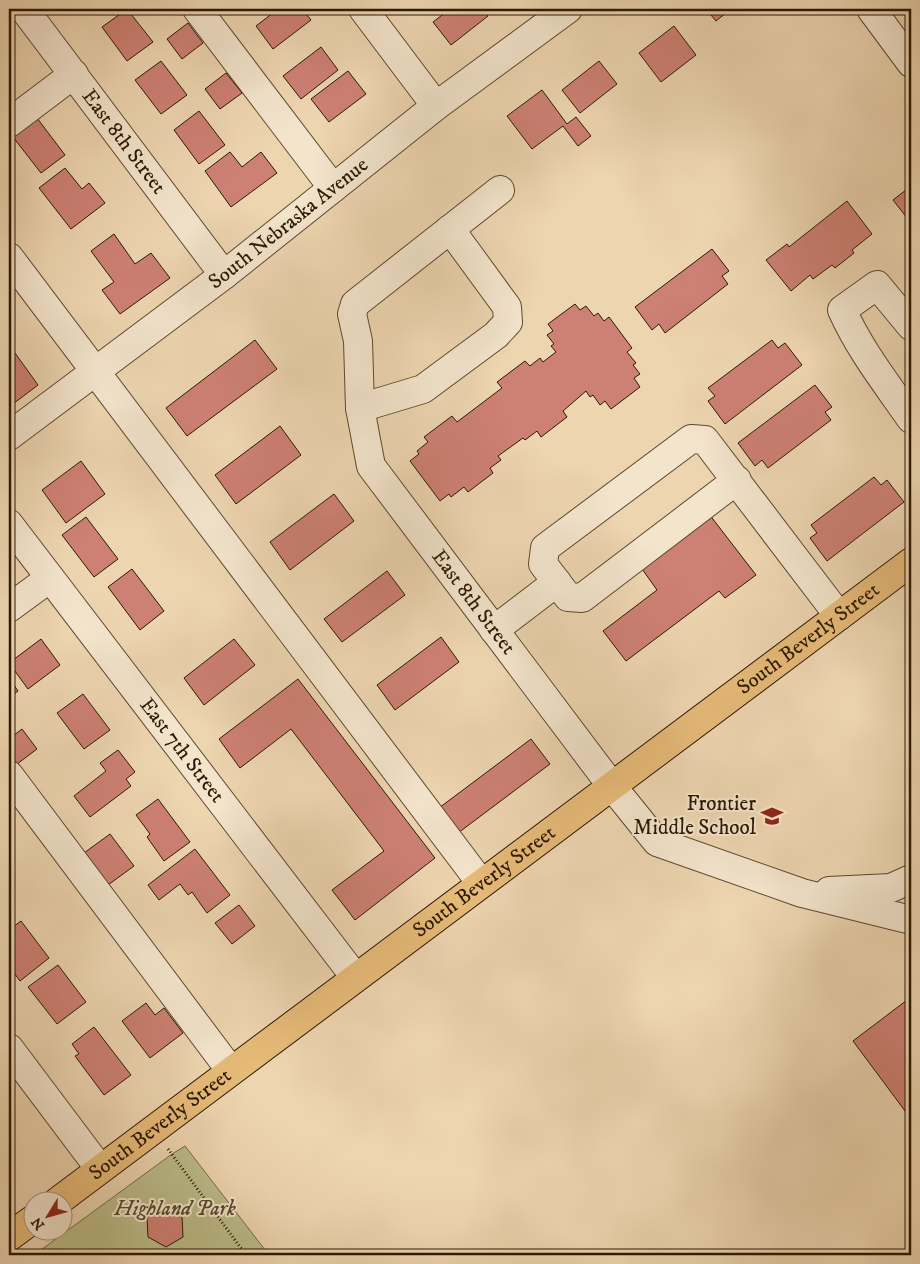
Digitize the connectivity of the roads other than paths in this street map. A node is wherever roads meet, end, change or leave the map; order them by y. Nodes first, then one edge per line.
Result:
1 (24, 9) edge
2 (197, 9) edge
3 (362, 9) edge
4 (568, 9) edge
5 (871, 9) edge
6 (537, 17) edge
7 (911, 62) edge
8 (74, 74) junction
9 (436, 106) junction
10 (9, 123) edge
11 (333, 188) junction
12 (500, 190) dead end
13 (450, 229) junction
14 (9, 257) edge
15 (224, 274) junction
16 (911, 326) edge
17 (94, 372) junction
18 (360, 408) junction
19 (911, 419) edge
20 (9, 436) edge
21 (737, 480) junction
22 (9, 524) edge
23 (911, 562) edge
24 (50, 578) junction
25 (557, 582) junction
26 (9, 608) edge
27 (838, 616) junction
28 (494, 630) junction
29 (9, 775) edge
30 (612, 786) junction
31 (911, 879) edge
32 (481, 883) junction
33 (802, 893) junction
34 (911, 920) edge
35 (355, 978) junction
36 (9, 1048) edge
37 (231, 1071) junction
38 (100, 1169) junction
39 (70, 1192) edge
40 (22, 1228) edge
41 (9, 1238) edge

1 - 8 street, East 8th Street
2 - 11 street
3 - 9 street
4 - 6 street, South Nebraska Avenue
5 - 7 street
6 - 9 street, South Nebraska Avenue
8 - 10 street
8 - 15 street, East 8th Street
9 - 11 street, South Nebraska Avenue
11 - 15 street, South Nebraska Avenue
12 - 13 street
13 - 18 street, East 8th Street
13 - 18 street
14 - 17 street
15 - 17 street, South Nebraska Avenue
16 - 19 street
17 - 20 street, South Nebraska Avenue
17 - 32 street
18 - 28 street, East 8th Street
21 - 25 street
21 - 25 street
21 - 27 street
22 - 24 street, East 7th Street
23 - 27 main road, South Beverly Street
24 - 26 street
24 - 35 street, East 7th Street
25 - 28 street
27 - 30 main road, South Beverly Street
28 - 30 street, East 8th Street
29 - 37 street
30 - 32 main road, South Beverly Street
30 - 33 street, East 8th Street
31 - 33 street
32 - 35 main road, South Beverly Street
33 - 34 street, East 8th Street
35 - 37 main road, South Beverly Street
36 - 38 street
37 - 38 main road, South Beverly Street
38 - 39 main road, South Beverly Street
40 - 41 main road

